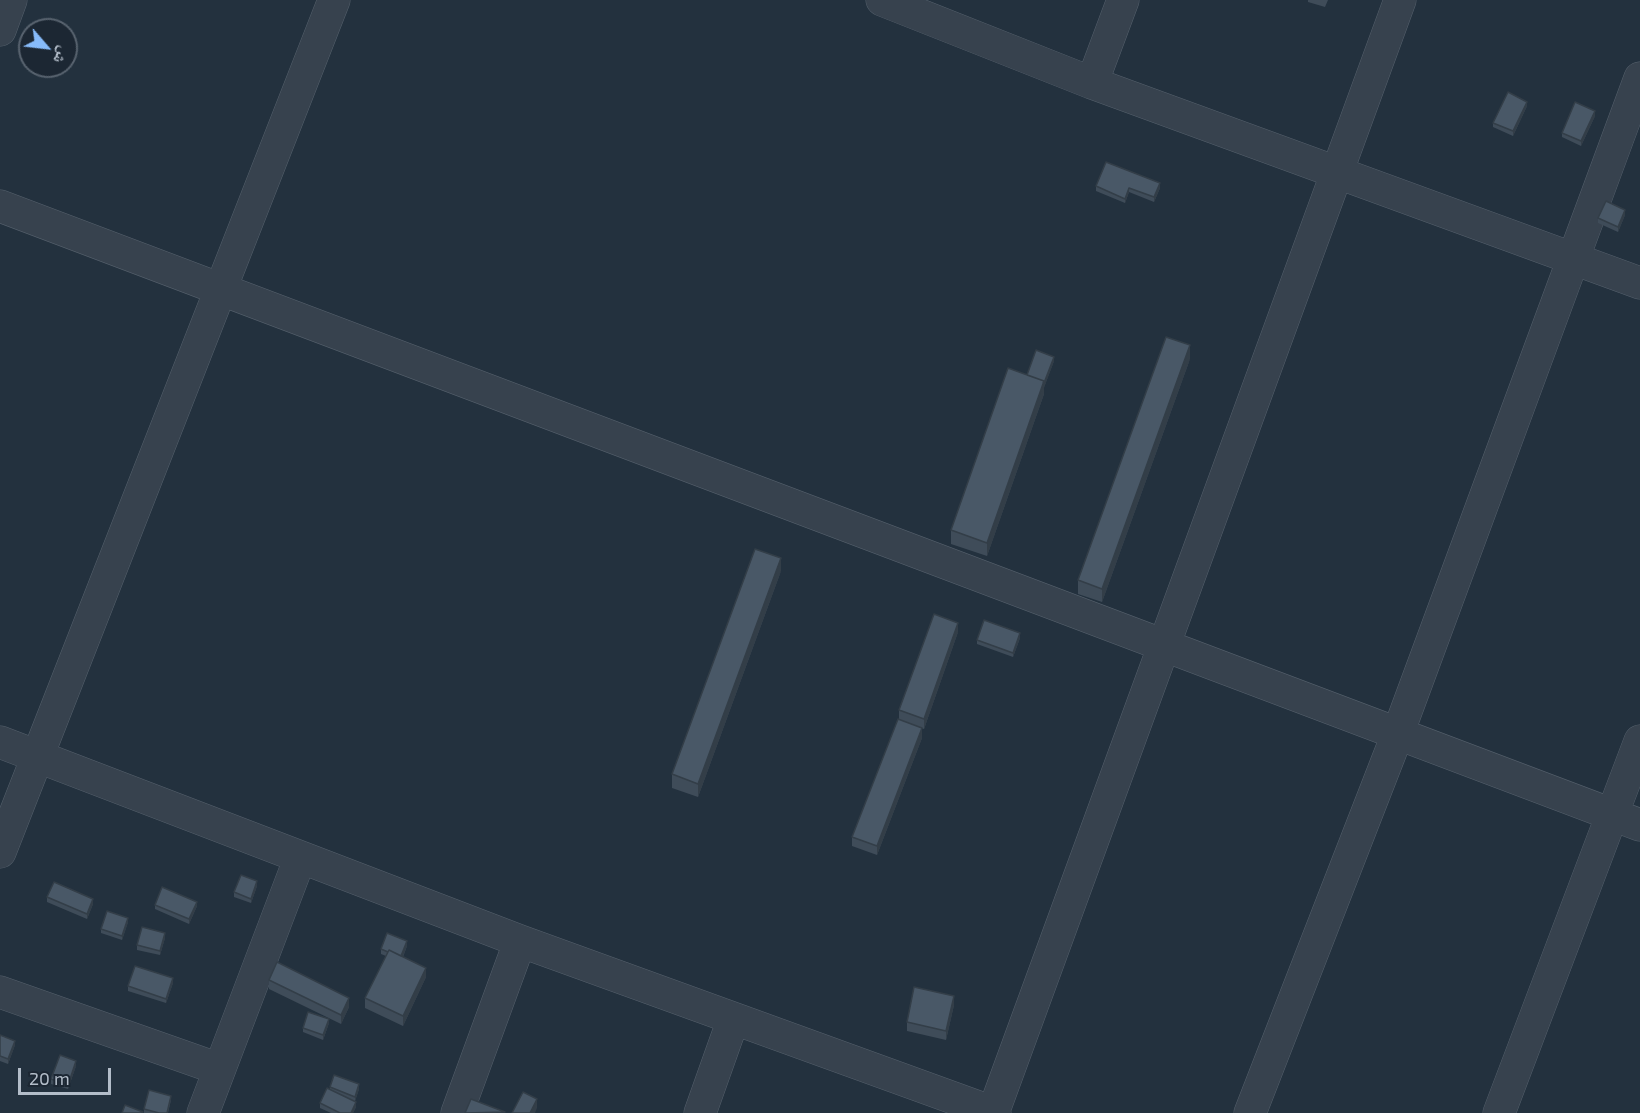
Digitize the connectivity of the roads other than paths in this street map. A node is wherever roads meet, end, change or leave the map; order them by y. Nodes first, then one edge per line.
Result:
1 (11, 0) edge
2 (334, 0) edge
3 (882, 0) edge
4 (1123, 0) edge
5 (1400, 0) edge
6 (0, 30) edge
7 (1640, 78) edge
8 (1092, 83) junction
9 (1338, 173) junction
10 (0, 206) edge
11 (1575, 258) junction
12 (1640, 284) edge
13 (222, 291) junction
14 (1165, 645) junction
15 (1398, 733) junction
16 (1640, 741) edge
17 (0, 742) edge
18 (36, 757) junction
19 (1626, 820) edge
20 (0, 852) edge
21 (300, 858) junction
22 (520, 941) junction
23 (0, 992) edge
24 (733, 1020) junction
25 (219, 1069) junction
26 (203, 1113) edge
27 (456, 1113) edge
28 (700, 1113) edge
29 (994, 1113) edge
30 (1250, 1113) edge
31 (1499, 1113) edge

1 - 6 street
2 - 13 street
3 - 8 street
4 - 8 street
5 - 9 street
7 - 11 street
8 - 9 street
9 - 11 street
9 - 14 street
10 - 13 street
11 - 12 street
11 - 15 street
13 - 14 street
13 - 18 street
14 - 15 street
14 - 29 street
15 - 19 street
15 - 30 street
16 - 19 street
17 - 18 street
18 - 20 street
18 - 21 street
19 - 31 street
21 - 22 street
21 - 25 street
22 - 24 street
22 - 27 street
23 - 25 street
24 - 28 street
24 - 29 street
25 - 26 street

